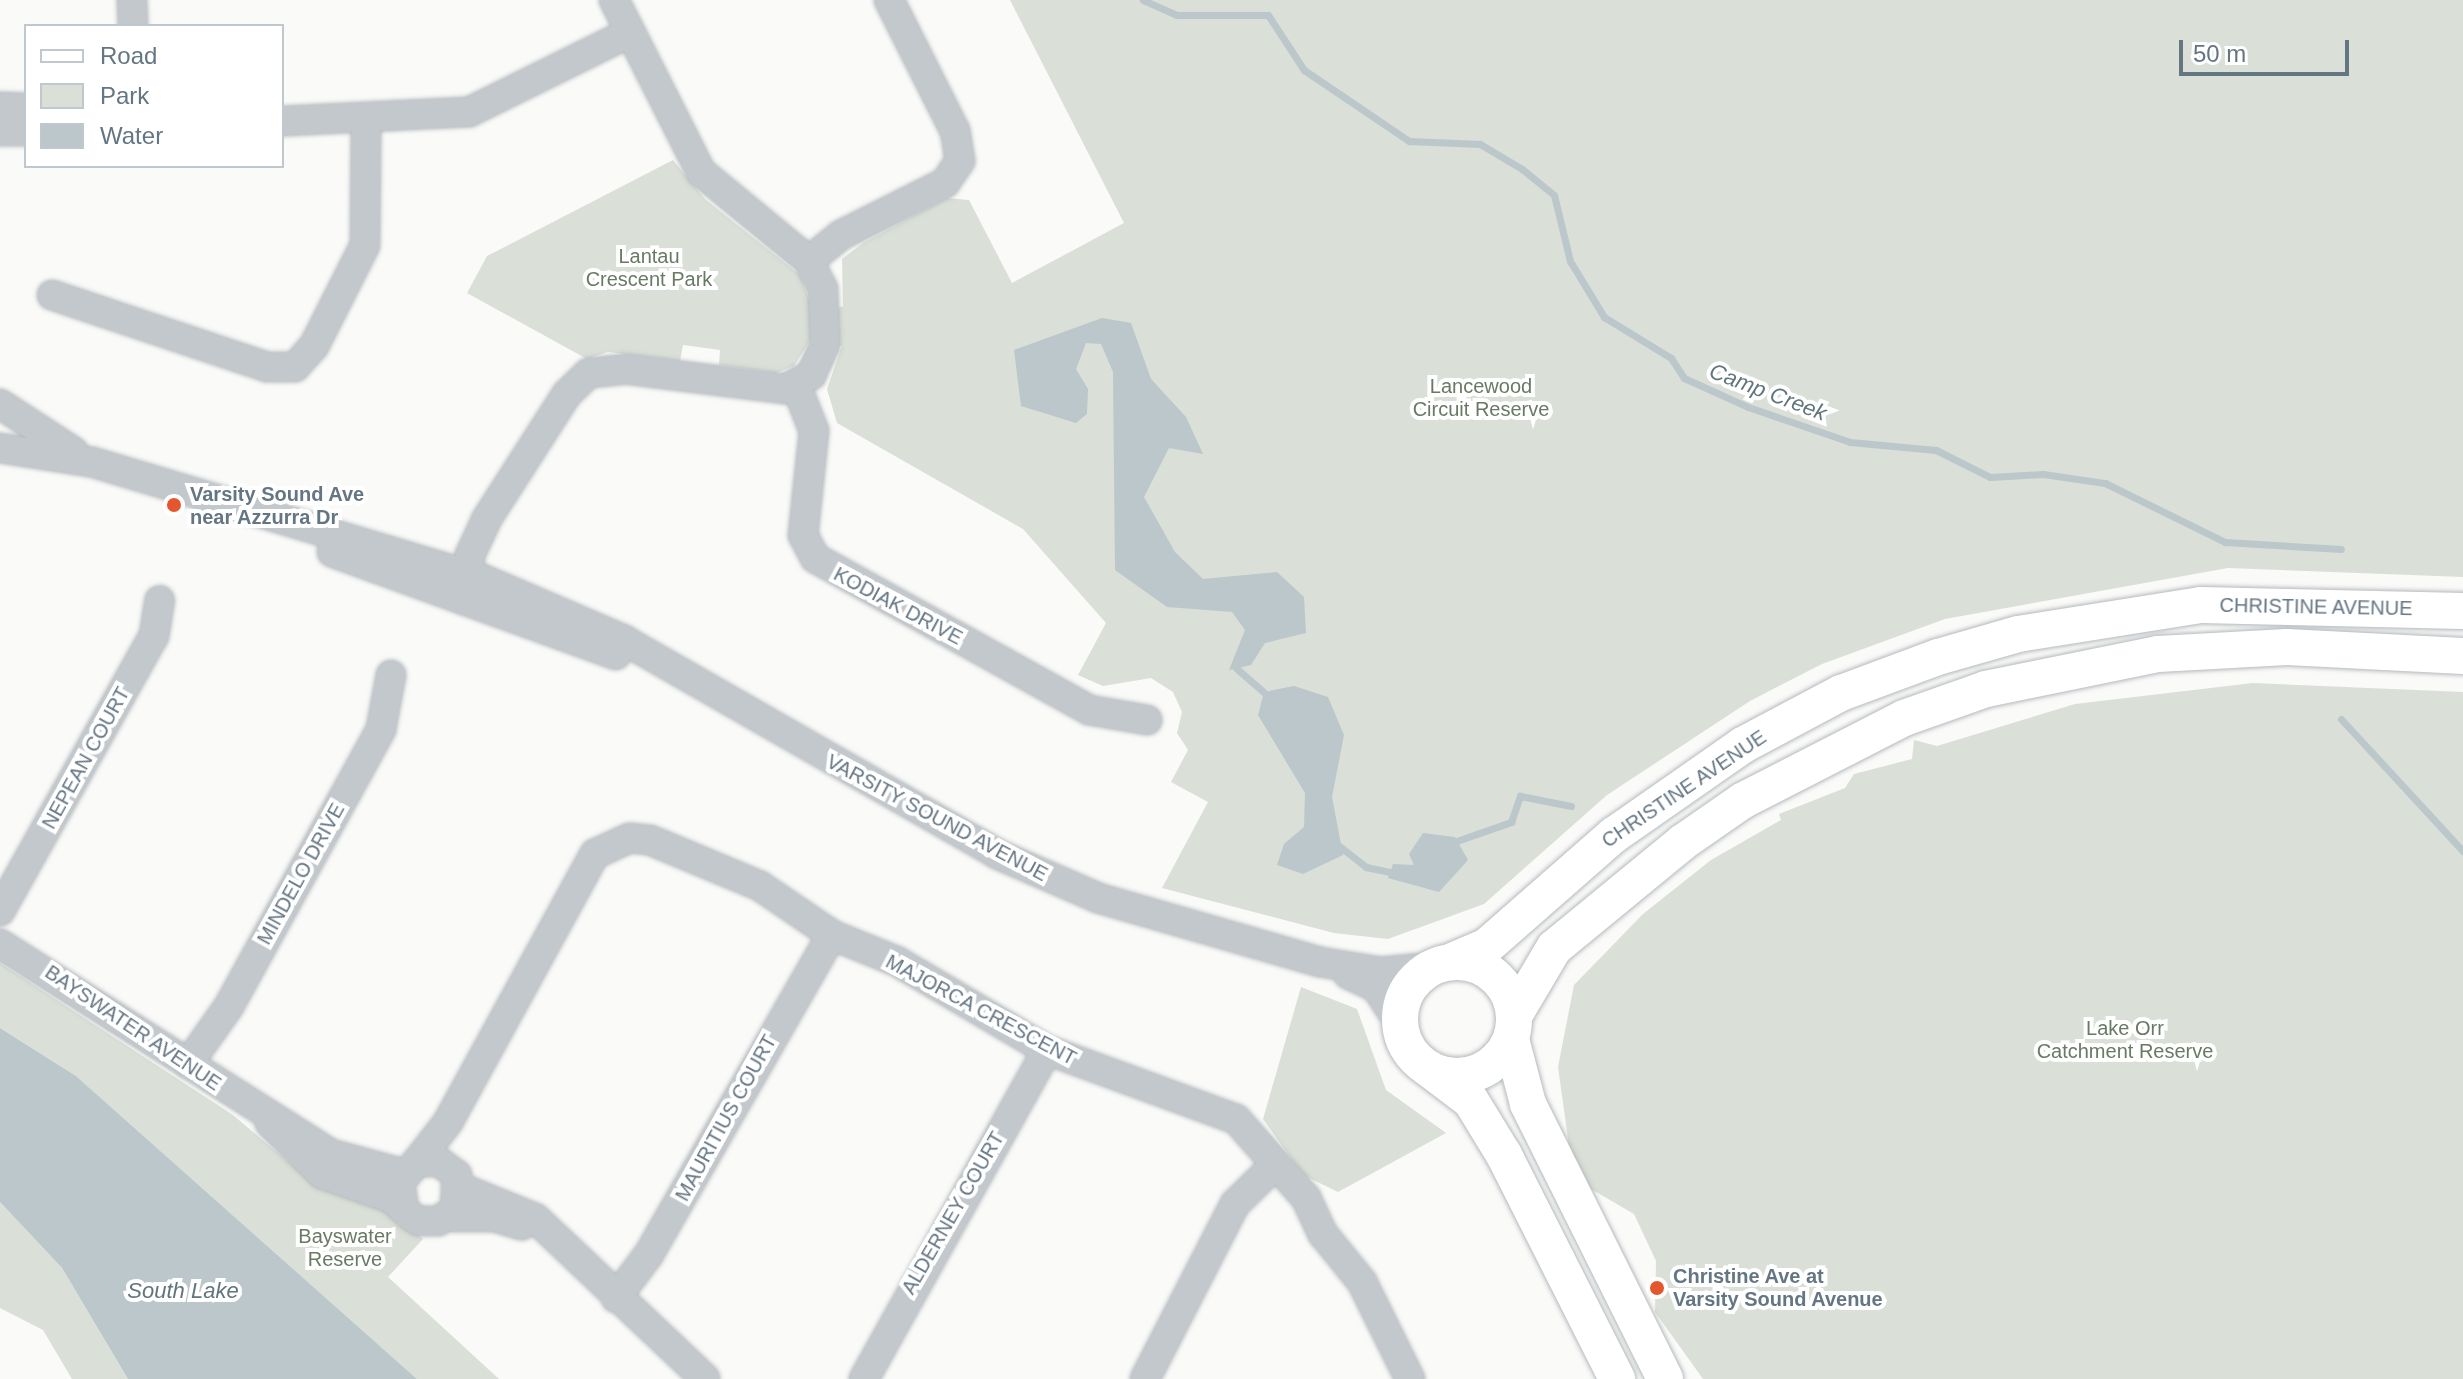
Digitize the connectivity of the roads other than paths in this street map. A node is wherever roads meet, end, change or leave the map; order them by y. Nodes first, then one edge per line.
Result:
1 (132, 0) edge
2 (614, 0) edge
3 (889, 0) edge
4 (133, 24) edge
5 (629, 33) junction
6 (0, 107) edge
7 (24, 108) edge
8 (366, 120) junction
9 (284, 121) edge
10 (0, 131) edge
11 (24, 131) edge
12 (809, 261) junction
13 (52, 295) dead end
14 (796, 385) junction
15 (0, 404) edge
16 (0, 448) edge
17 (92, 462) junction
18 (470, 584) junction
19 (160, 600) dead end
20 (2463, 611) edge
21 (2463, 656) edge
22 (391, 675) dead end
23 (1147, 720) dead end
24 (0, 911) edge
25 (832, 935) junction
26 (0, 944) edge
27 (1320, 962) junction
28 (1442, 964) junction
29 (1400, 1024) junction
30 (1513, 1027) junction
31 (1047, 1050) junction
32 (188, 1064) junction
33 (1430, 1070) junction
34 (264, 1116) junction
35 (448, 1122) junction
36 (1275, 1165) junction
37 (410, 1168) junction
38 (455, 1177) junction
39 (404, 1209) junction
40 (447, 1217) junction
41 (558, 1245) junction
42 (616, 1298) junction
43 (705, 1379) edge
44 (864, 1379) edge
45 (1145, 1379) edge
46 (1410, 1379) edge
47 (1617, 1379) edge
48 (1665, 1379) edge

1 - 4 street
2 - 5 street
3 - 12 street
5 - 8 street
5 - 12 street
6 - 7 street
8 - 9 street
8 - 13 street
10 - 11 street
12 - 14 street
14 - 18 street
14 - 23 street, KODIAK DRIVE
15 - 17 street, VARSITY SOUND AVENUE
16 - 17 street, VARSITY SOUND AVENUE
17 - 18 street, VARSITY SOUND AVENUE
18 - 27 street, VARSITY SOUND AVENUE
19 - 24 street, NEPEAN COURT
20 - 28 main road, CHRISTINE AVENUE
21 - 30 main road, CHRISTINE AVENUE
22 - 32 street, MINDELO DRIVE
25 - 31 street, MAJORCA CRESCENT
25 - 35 street, MAJORCA CRESCENT
25 - 42 street, MAURITIUS COURT
26 - 32 street, BAYSWATER AVENUE
27 - 28 street, VARSITY SOUND AVENUE
27 - 29 street, VARSITY SOUND AVENUE
28 - 29 main road
28 - 30 main road
29 - 33 main road
30 - 33 main road
30 - 48 main road
31 - 36 street, MAJORCA CRESCENT
31 - 44 street, ALDERNEY COURT
32 - 34 street, BAYSWATER AVENUE
33 - 47 main road
34 - 37 street, BAYSWATER AVENUE
34 - 39 street, BAYSWATER AVENUE
35 - 37 street, MAJORCA CRESCENT
35 - 38 street, MAJORCA CRESCENT
36 - 45 street
36 - 46 street, MAJORCA CRESCENT
37 - 38 street, BAYSWATER AVENUE
37 - 39 street
38 - 40 street
38 - 41 street, BAYSWATER AVENUE
39 - 40 street, BAYSWATER AVENUE
40 - 41 street, BAYSWATER AVENUE
41 - 42 street, BAYSWATER AVENUE
42 - 43 street, BAYSWATER AVENUE

